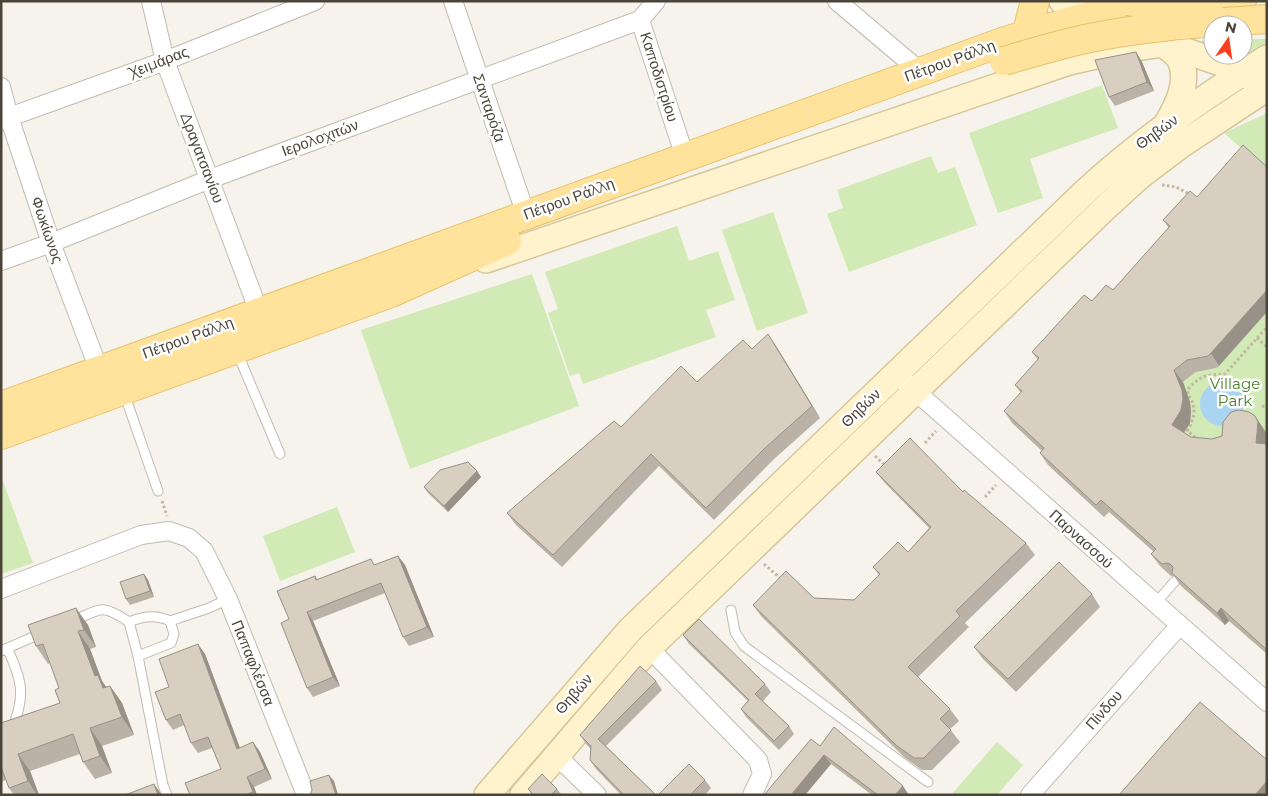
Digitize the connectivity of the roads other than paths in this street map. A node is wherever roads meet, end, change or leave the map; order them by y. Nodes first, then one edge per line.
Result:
1 (151, 1) edge
2 (316, 1) edge
3 (453, 1) edge
4 (656, 1) edge
5 (837, 1) edge
6 (1035, 1) edge
7 (1062, 1) edge
8 (1128, 1) edge
9 (1139, 1) edge
10 (1242, 1) edge
11 (1267, 12) edge
12 (1094, 16) junction
13 (1267, 19) edge
14 (640, 20) junction
15 (1026, 35) junction
16 (1163, 44) junction
17 (1267, 58) edge
18 (165, 61) junction
19 (920, 72) junction
20 (1243, 73) junction
21 (480, 79) junction
22 (1, 87) edge
23 (1266, 88) edge
24 (5, 119) edge
25 (1166, 124) junction
26 (685, 157) junction
27 (210, 179) junction
28 (526, 215) junction
29 (51, 243) junction
30 (1, 261) edge
31 (391, 293) junction
32 (259, 312) junction
33 (236, 350) junction
34 (99, 370) junction
35 (896, 374) junction
36 (123, 391) junction
37 (915, 391) junction
38 (1, 406) edge
39 (1, 436) edge
40 (280, 454) dead end
41 (158, 491) dead end
42 (1175, 580) edge
43 (1, 589) edge
44 (228, 599) junction
45 (1155, 604) junction
46 (731, 610) dead end
47 (170, 621) junction
48 (129, 622) junction
49 (67, 623) edge
50 (1179, 626) junction
51 (50, 630) edge
52 (649, 648) junction
53 (4, 650) edge
54 (138, 656) junction
55 (1267, 702) edge
56 (11, 730) edge
57 (556, 755) junction
58 (928, 782) dead end
59 (167, 795) edge
60 (306, 795) edge
61 (487, 795) edge
62 (523, 795) edge
63 (597, 795) edge
64 (752, 795) edge
65 (1030, 795) edge

1 - 18 street, Δραγατσανίου
2 - 18 street, Χειμάρας
3 - 21 street, Σανταρόζα
4 - 14 street, Καποδιστρίου
5 - 19 street
6 - 15 main road
7 - 12 main road
8 - 11 main road, bridge
9 - 12 main road, Πέτρου Ράλλη
10 - 12 main road
12 - 15 main road, Πέτρου Ράλλη
12 - 16 main road
13 - 31 main road, Πέτρου Ράλλη, bridge
14 - 21 street, Ιερολοχιτών
14 - 26 street, Καποδιστρίου
15 - 19 main road, Πέτρου Ράλλη
16 - 20 main road
16 - 25 main road
16 - 31 main road, Πέτρου Ράλλη
17 - 20 main road, Θηβών
18 - 24 street, Χειμάρας
18 - 27 street, Δραγατσανίου
19 - 26 main road, Πέτρου Ράλλη
20 - 23 main road
20 - 25 main road, Θηβών
21 - 27 street, Ιερολοχιτών
21 - 28 street, Σανταρόζα
22 - 24 street, Φωκίωνος
23 - 37 main road, Θηβών
24 - 29 street, Φωκίωνος
25 - 35 main road, Θηβών
26 - 28 main road, Πέτρου Ράλλη
27 - 29 street, Ιερολοχιτών
27 - 32 street, Δραγατσανίου
28 - 32 main road, Πέτρου Ράλλη
29 - 30 street, Ιερολοχιτών
29 - 34 street, Φωκίωνος
31 - 33 main road, Πέτρου Ράλλη
32 - 34 main road, Πέτρου Ράλλη
33 - 36 main road, Πέτρου Ράλλη
33 - 40 lane
34 - 38 main road, Πέτρου Ράλλη
35 - 37 street, Παρνασσού
35 - 61 main road, Θηβών
36 - 39 main road, Πέτρου Ράλλη
36 - 41 lane
37 - 45 street, Παρνασσού
37 - 52 main road, Θηβών
42 - 45 lane
43 - 44 street, Παπαφλέσσα
44 - 47 lane
44 - 60 street, Παπαφλέσσα
45 - 50 street, Παρνασσού
46 - 58 lane
47 - 48 lane
47 - 54 lane
48 - 49 lane
48 - 54 lane
50 - 55 street, Παρνασσού
50 - 65 street, Πίνδου
51 - 53 lane
52 - 57 main road, Θηβών
52 - 64 street
53 - 56 lane
54 - 59 lane
57 - 62 main road, Θηβών
57 - 63 street

